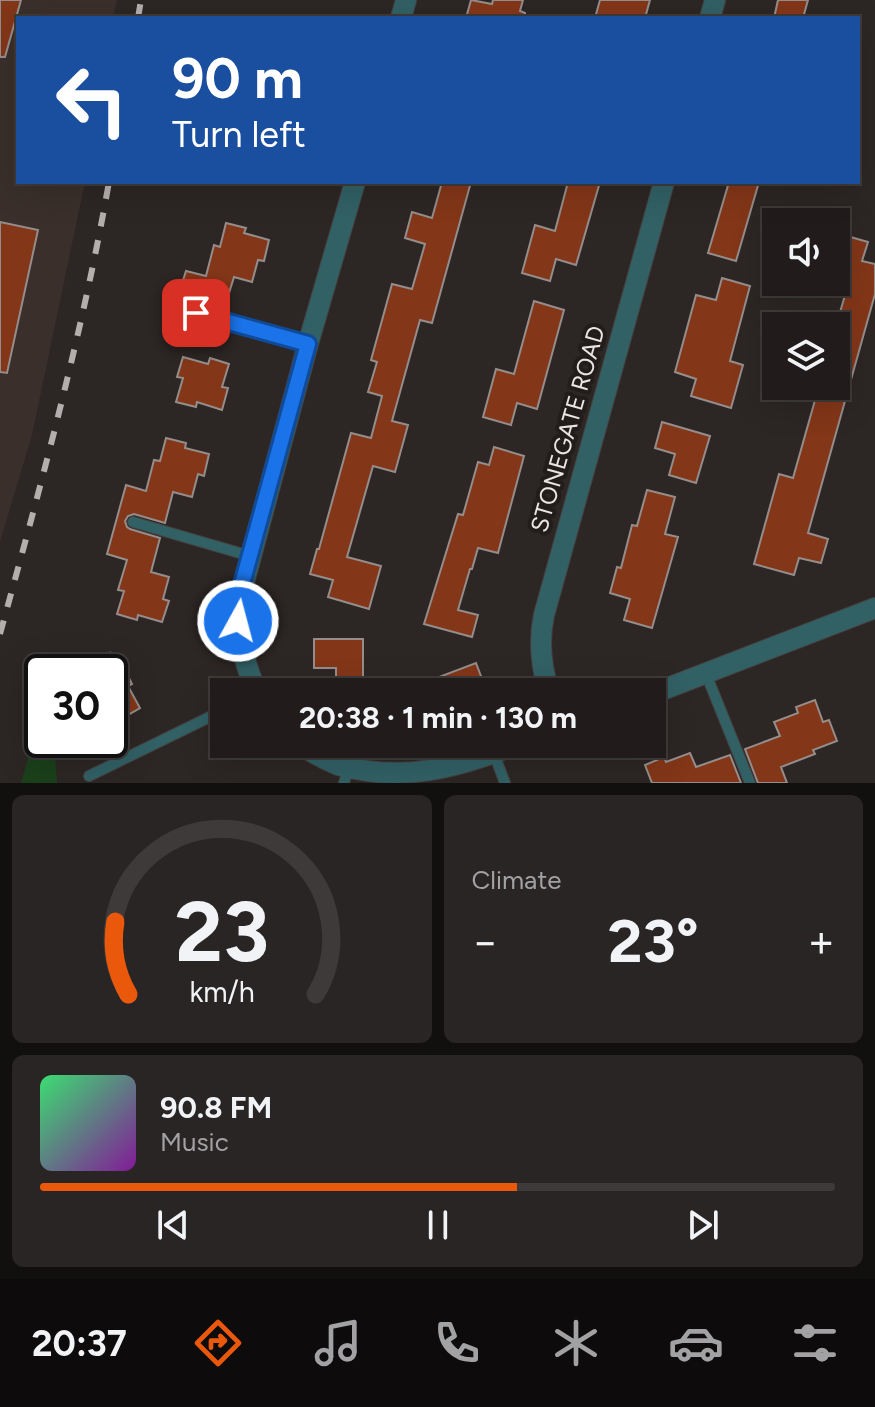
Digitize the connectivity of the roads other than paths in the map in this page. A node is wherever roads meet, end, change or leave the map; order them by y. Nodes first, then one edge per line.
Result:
1 (354, 184) edge
2 (663, 184) edge
3 (196, 313) dead end
4 (308, 344) junction
5 (133, 522) dead end
6 (250, 556) junction
7 (875, 608) edge
8 (706, 674) junction
9 (250, 678) edge
10 (544, 678) edge
11 (666, 689) edge
12 (210, 717) edge
13 (319, 758) edge
14 (483, 758) edge
15 (496, 758) edge
16 (89, 776) dead end
17 (346, 776) edge
18 (505, 783) edge
19 (750, 783) edge

1 - 4 street
2 - 10 street, STONEGATE ROAD
3 - 4 lane
4 - 6 street
5 - 6 lane
6 - 9 street
7 - 8 street
8 - 11 street
8 - 19 lane
12 - 16 lane
13 - 17 street
14 - 17 street
15 - 18 lane

